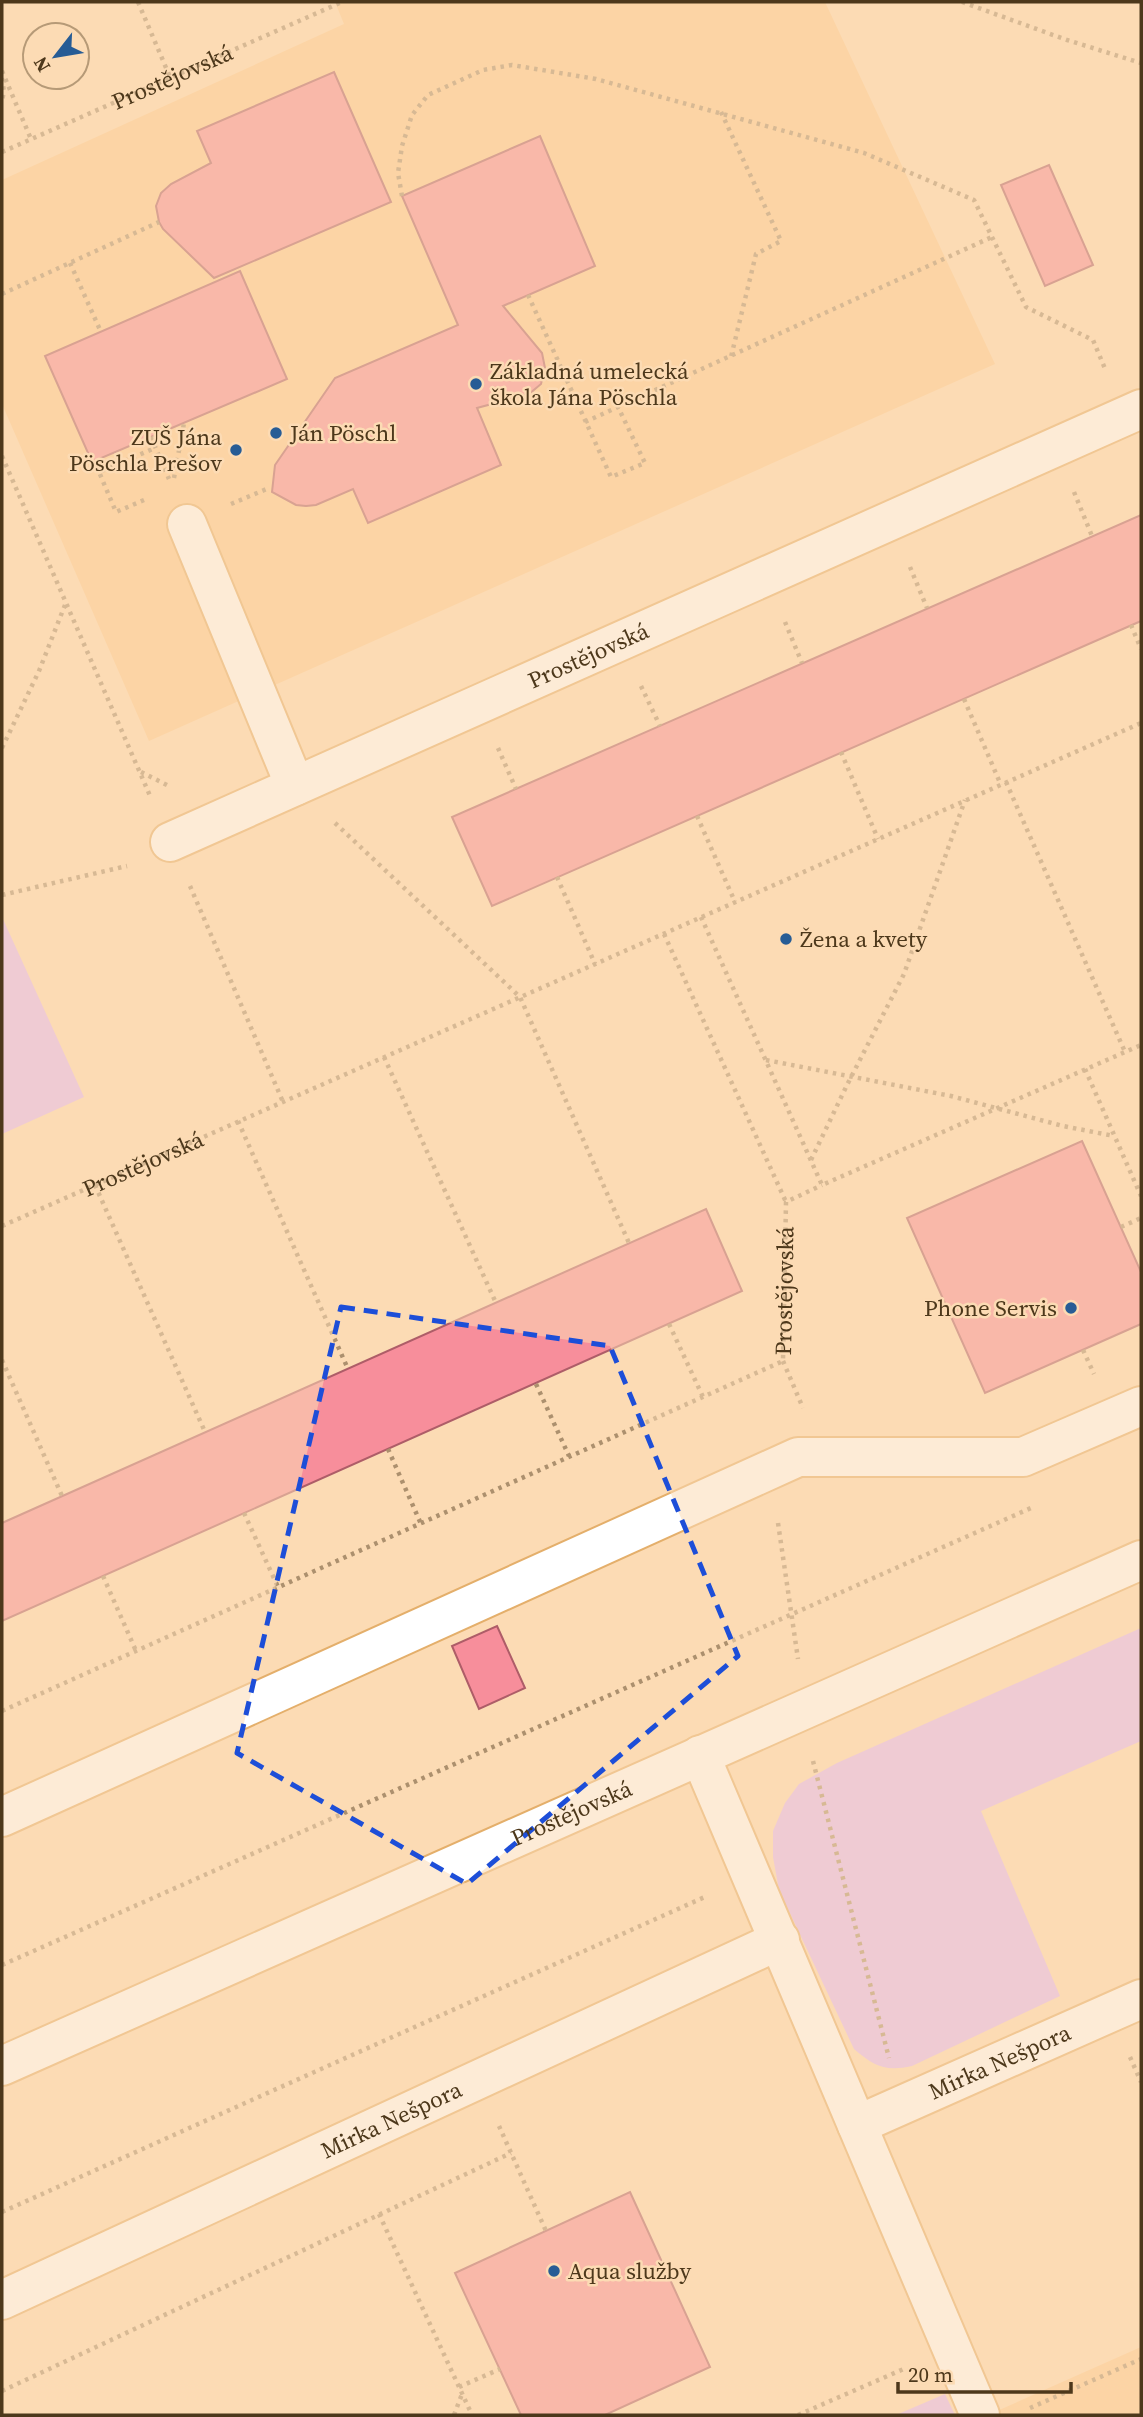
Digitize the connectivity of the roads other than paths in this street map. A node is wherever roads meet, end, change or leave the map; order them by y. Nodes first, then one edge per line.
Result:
1 (1134, 413) edge
2 (187, 524) dead end
3 (295, 786) junction
4 (173, 848) road end
5 (1141, 1406) edge
6 (1141, 1560) edge
7 (700, 1755) junction
8 (2, 1817) edge
9 (779, 1940) junction
10 (1141, 1999) edge
11 (2, 2066) edge
12 (857, 2125) junction
13 (2, 2300) edge
14 (980, 2415) edge

1 - 3 street, Prostějovská
2 - 3 street
3 - 4 street, Prostějovská
5 - 8 street
6 - 7 street, Prostějovská
7 - 9 street
7 - 11 street, Prostějovská
9 - 12 street
9 - 13 street, Mirka Nešpora
10 - 12 street, Mirka Nešpora
12 - 14 street

